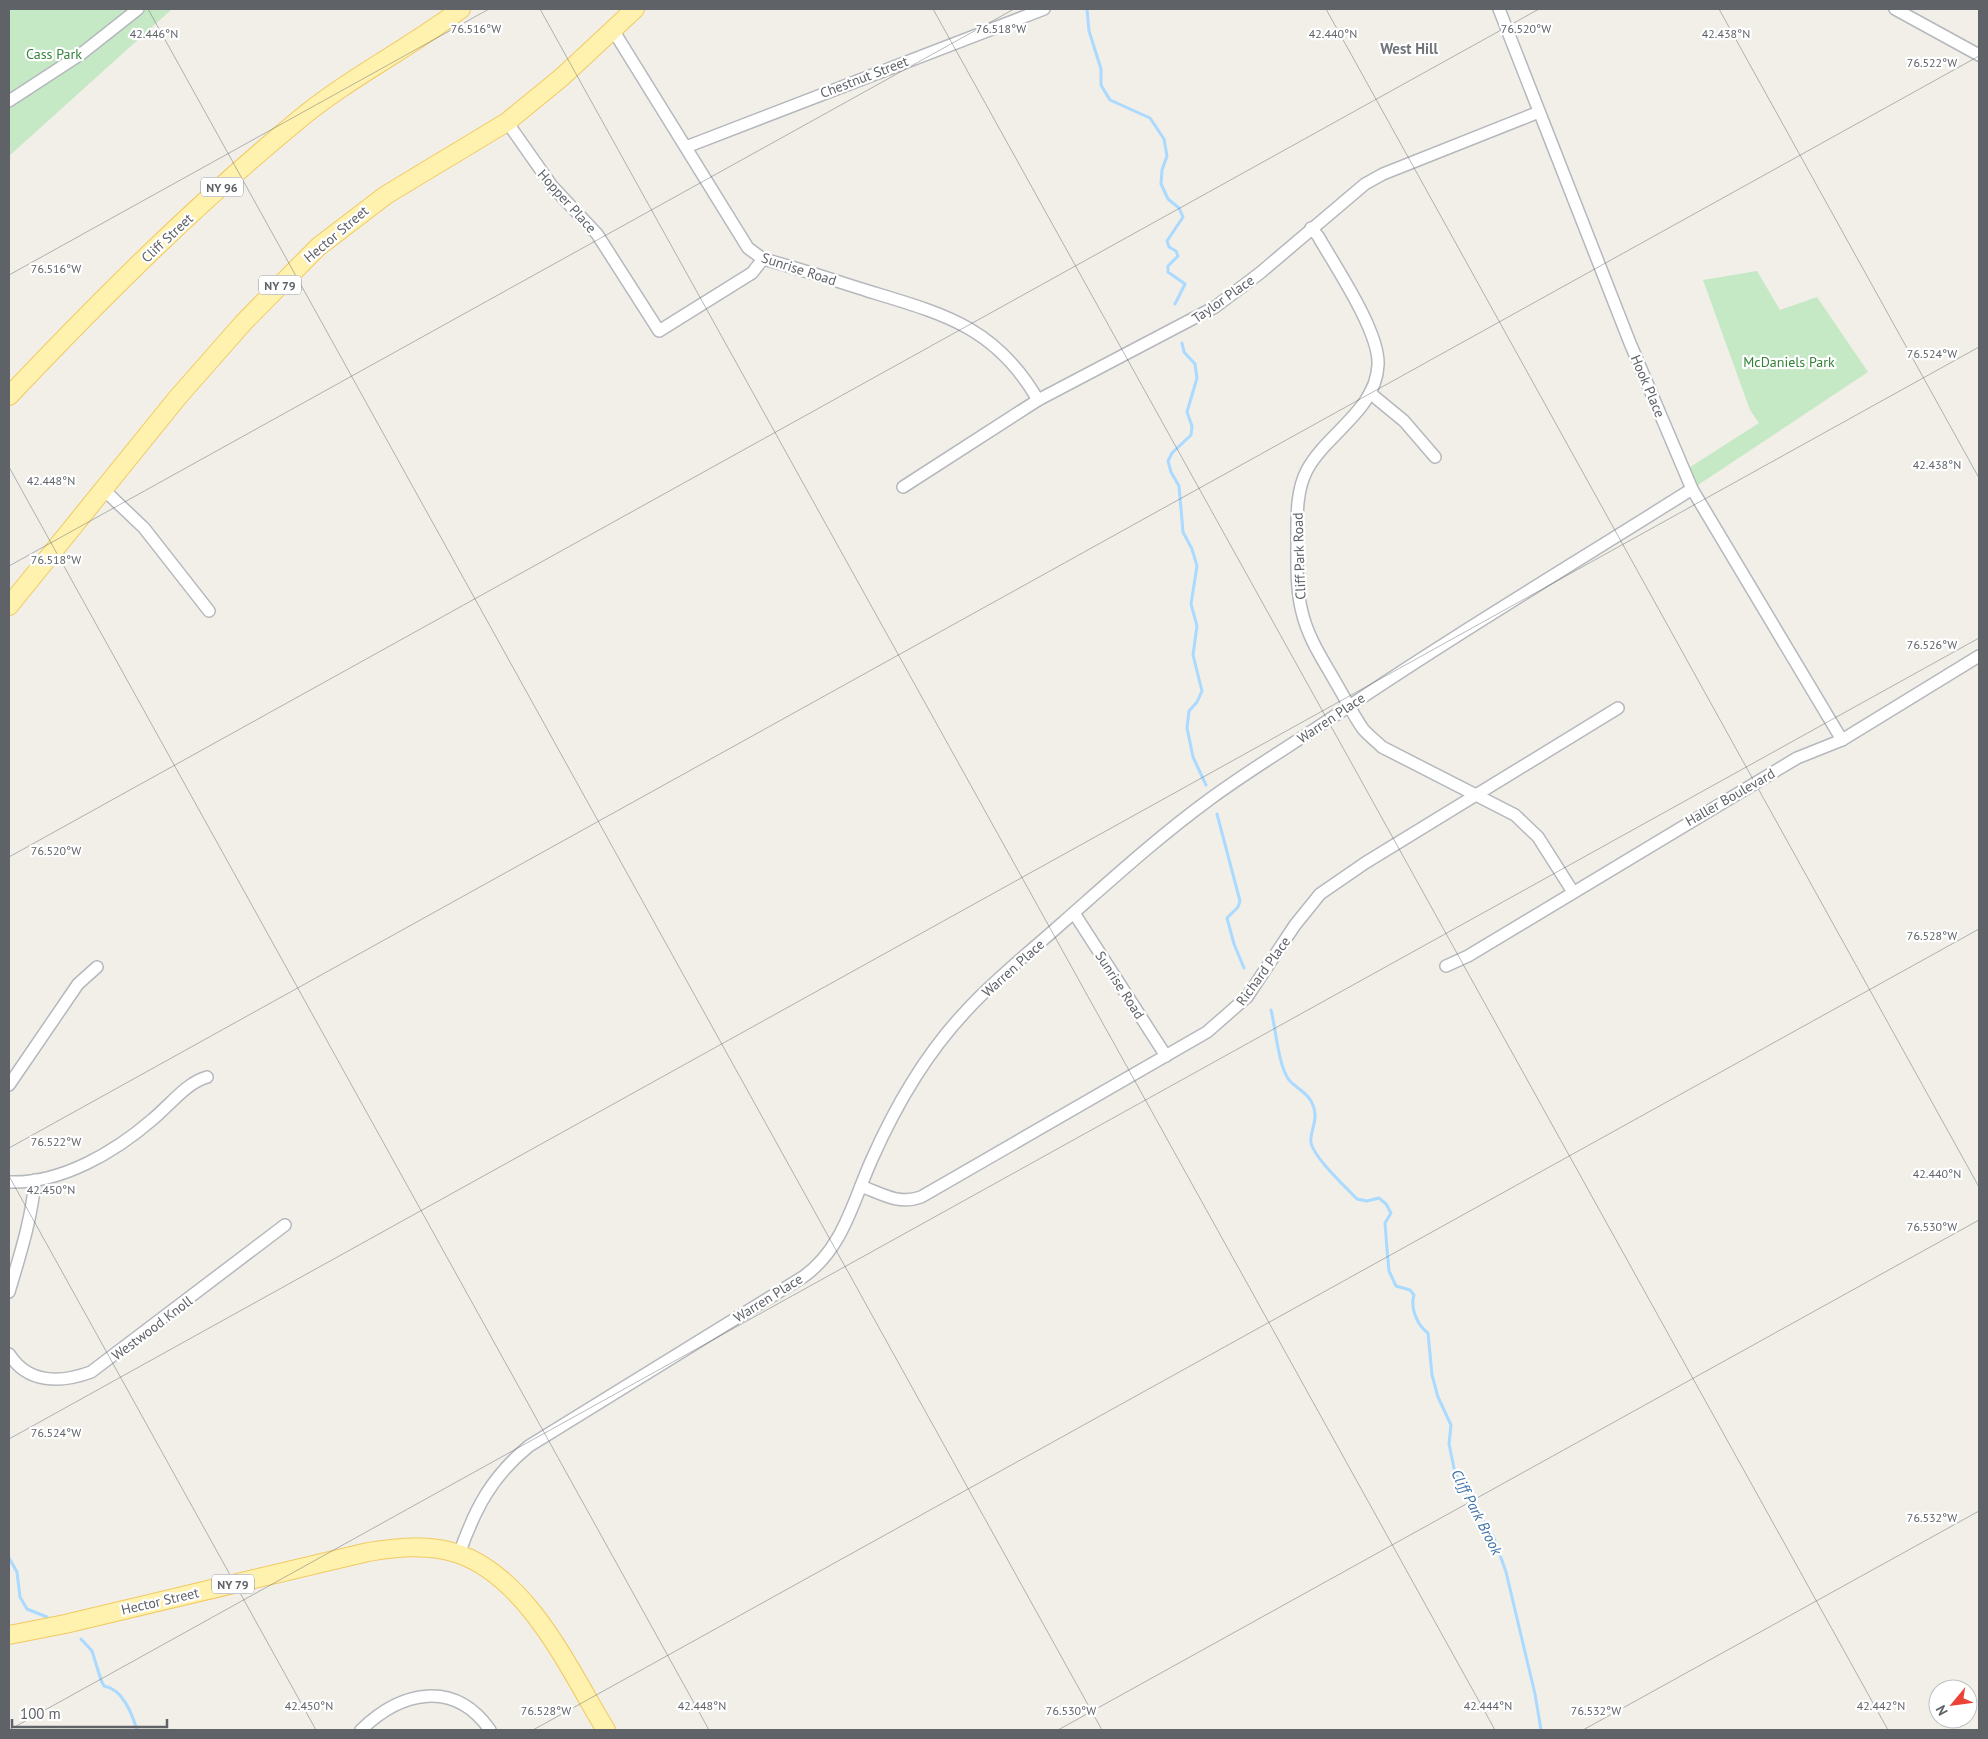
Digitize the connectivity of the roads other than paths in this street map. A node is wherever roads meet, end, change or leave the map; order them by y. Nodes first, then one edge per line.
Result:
1 (138, 9) edge
2 (461, 9) edge
3 (635, 9) edge
4 (1044, 9) edge
5 (1499, 9) edge
6 (1895, 9) edge
7 (612, 30) junction
8 (1979, 55) edge
9 (9, 101) edge
10 (1539, 112) junction
11 (507, 122) junction
12 (686, 147) junction
13 (1311, 228) junction
14 (763, 259) junction
15 (1370, 393) junction
16 (9, 396) edge
17 (1038, 400) junction
18 (1435, 457) dead end
19 (903, 487) dead end
20 (102, 488) junction
21 (1692, 489) junction
22 (9, 606) edge
23 (208, 612) dead end
24 (1979, 656) edge
25 (1349, 706) junction
26 (1618, 708) dead end
27 (1842, 740) junction
28 (1477, 795) junction
29 (1573, 892) junction
30 (1074, 913) junction
31 (1446, 966) dead end
32 (97, 968) dead end
33 (1166, 1056) junction
34 (207, 1077) dead end
35 (9, 1085) edge
36 (35, 1180) junction
37 (9, 1182) edge
38 (861, 1186) junction
39 (285, 1225) dead end
40 (9, 1292) edge
41 (9, 1354) edge
42 (459, 1554) junction
43 (9, 1635) edge
44 (361, 1730) edge
45 (490, 1730) edge
46 (606, 1730) edge

1 - 9 street
2 - 16 main road, Cliff Street / NY 96
3 - 7 main road, Hector Street / NY 79
4 - 12 street, Chestnut Street
5 - 10 street, Hook Place
6 - 8 street
7 - 11 main road, Hector Street / NY 79
7 - 12 street, Sunrise Road
10 - 13 street, Taylor Place
10 - 21 street, Hook Place
11 - 14 street, Hopper Place
11 - 20 main road, Hector Street / NY 79
12 - 14 street, Sunrise Road
13 - 15 street, Cliff Park Road
13 - 17 street, Taylor Place
14 - 17 street, Sunrise Road
15 - 18 street
15 - 25 street, Cliff Park Road
17 - 19 street, Taylor Place
20 - 22 main road, Hector Street / NY 79
20 - 23 street
21 - 25 street, Warren Place
21 - 27 street, Hook Place
24 - 27 street, Haller Boulevard
25 - 28 street, Cliff Park Road
25 - 30 street, Warren Place
26 - 28 street, Richard Place
27 - 29 street, Haller Boulevard
28 - 29 street, Cliff Park Road
28 - 33 street, Richard Place
29 - 31 street, Haller Boulevard
30 - 33 street, Sunrise Road
30 - 38 street, Warren Place
32 - 35 street
33 - 38 street, Richard Place
34 - 36 street
36 - 37 street
36 - 40 street
38 - 42 street, Warren Place
39 - 41 street, Westwood Knoll
42 - 43 main road, Hector Street / NY 79
42 - 46 main road, NY 79
44 - 45 street

